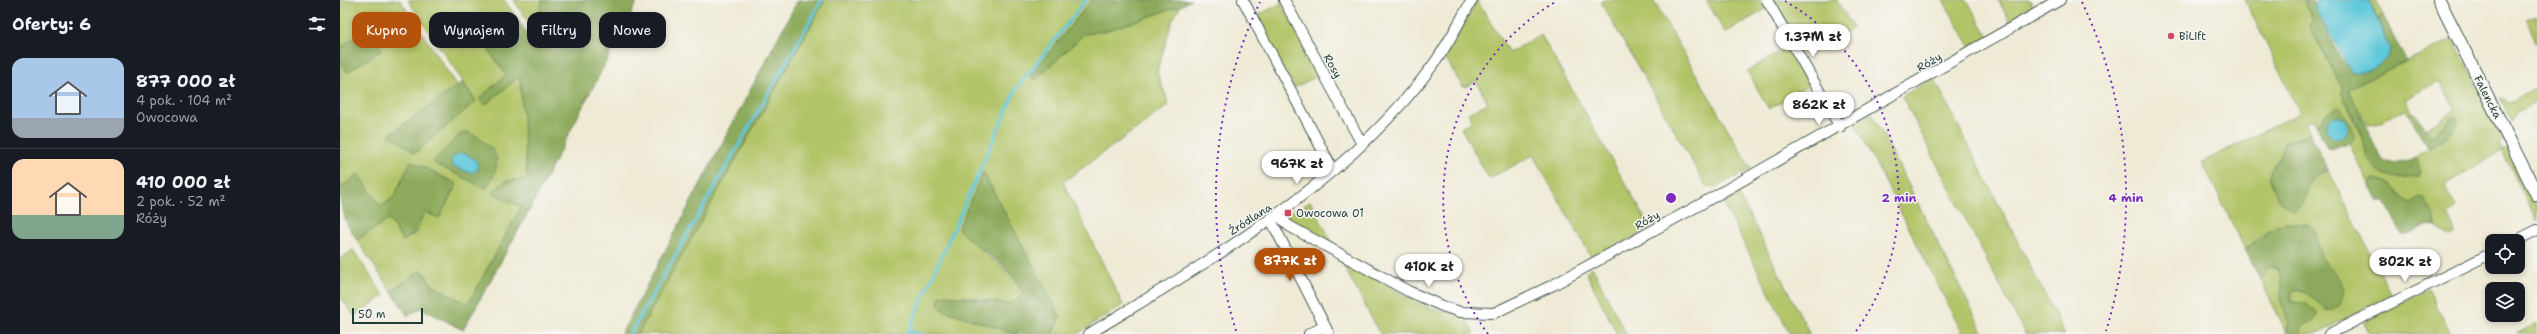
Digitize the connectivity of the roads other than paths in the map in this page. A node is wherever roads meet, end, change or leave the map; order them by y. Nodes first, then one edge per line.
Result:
1 (1243, 0) edge
2 (1284, 0) edge
3 (1472, 0) edge
4 (1767, 0) edge
5 (2060, 0) edge
6 (2439, 0) edge
7 (1840, 127) junction
8 (1362, 144) junction
9 (1333, 170) junction
10 (2537, 194) edge
11 (1274, 217) junction
12 (2537, 230) edge
13 (2525, 236) edge
14 (2485, 256) edge
15 (1327, 330) edge
16 (1089, 334) edge
17 (1309, 334) edge
18 (2329, 334) edge

1 - 9 street
2 - 8 street, Rosy
3 - 8 street, Źródlana
4 - 7 street
5 - 7 street, Róży
6 - 10 street, Falencka
7 - 11 street, Róży
8 - 9 street, Źródlana
9 - 11 street, Źródlana
11 - 15 street
11 - 16 street, Źródlana
12 - 13 street
14 - 18 street
15 - 17 street

